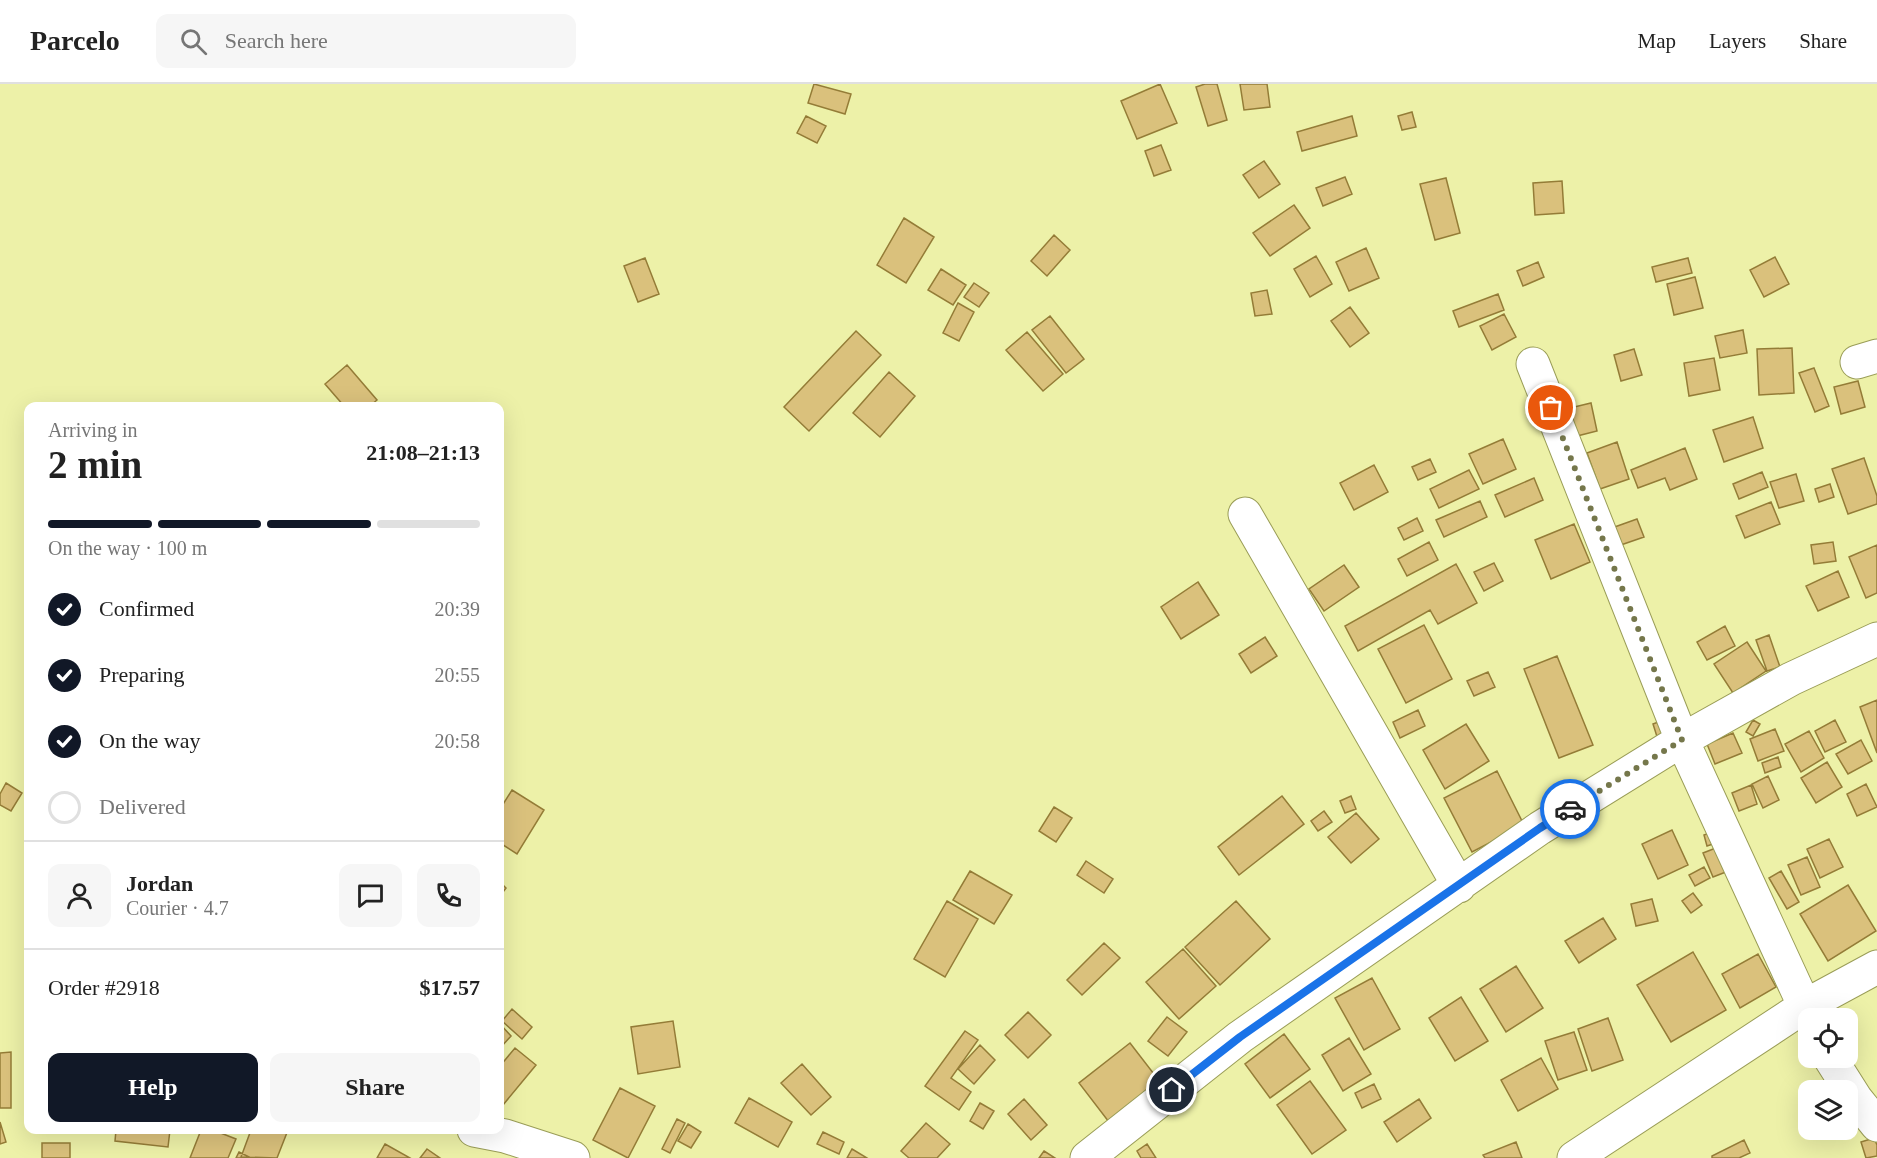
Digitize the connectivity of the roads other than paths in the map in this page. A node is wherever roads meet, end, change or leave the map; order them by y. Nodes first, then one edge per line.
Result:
1 (1533, 364) dead end
2 (1245, 514) dead end
3 (1877, 639) edge
4 (1682, 740) junction
5 (1459, 886) junction
6 (1877, 967) edge
7 (1805, 1008) edge
8 (1813, 1008) edge
9 (1798, 1018) edge
10 (1836, 1068) edge
11 (1877, 1125) edge
12 (495, 1134) edge
13 (573, 1158) edge
14 (1087, 1158) edge
15 (1574, 1158) edge

1 - 4 street
2 - 5 street
3 - 4 street
4 - 5 street
4 - 7 street
5 - 14 street
6 - 8 street
9 - 15 street
10 - 11 street
12 - 13 street

